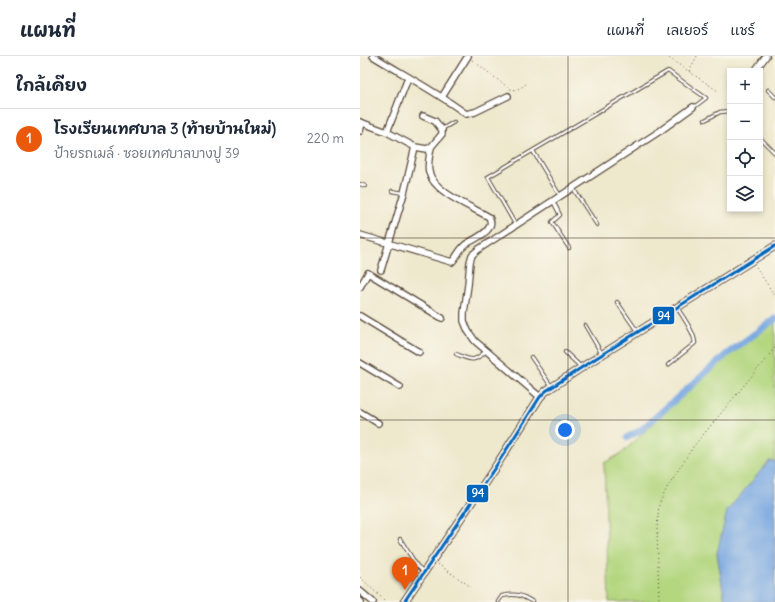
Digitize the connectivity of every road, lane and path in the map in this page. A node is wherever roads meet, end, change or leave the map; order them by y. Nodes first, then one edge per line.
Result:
1 (467, 56) edge
2 (666, 56) edge
3 (697, 56) edge
4 (766, 56) edge
5 (375, 57) edge
6 (757, 68) edge
7 (688, 71) junction
8 (408, 78) junction
9 (526, 84) dead end
10 (768, 90) dead end
11 (718, 91) dead end
12 (508, 96) dead end
13 (442, 97) junction
14 (775, 97) edge
15 (693, 107) joint
16 (727, 111) edge
17 (423, 116) dead end
18 (705, 120) dead end
19 (454, 122) dead end
20 (361, 123) edge
21 (442, 130) junction
22 (360, 131) edge
23 (387, 132) junction
24 (762, 140) edge
25 (415, 147) junction
26 (431, 147) junction
27 (533, 151) junction
28 (775, 153) edge
29 (360, 184) edge
30 (365, 186) dead end
31 (572, 188) junction
32 (392, 191) dead end
33 (404, 193) junction
34 (560, 196) junction
35 (552, 200) junction
36 (516, 225) junction
37 (597, 225) dead end
38 (360, 235) edge
39 (388, 244) junction
40 (775, 246) edge
41 (569, 248) dead end
42 (751, 260) junction
43 (380, 270) dead end
44 (361, 285) edge
45 (775, 296) edge
46 (617, 302) dead end
47 (677, 307) junction
48 (360, 316) edge
49 (442, 318) dead end
50 (584, 325) dead end
51 (637, 332) junction
52 (775, 348) edge
53 (486, 351) junction
54 (419, 352) dead end
55 (565, 352) dead end
56 (456, 354) dead end
57 (602, 354) junction
58 (531, 357) dead end
59 (360, 363) edge
60 (668, 365) dead end
61 (581, 368) junction
62 (400, 387) dead end
63 (551, 387) junction
64 (540, 397) junction
65 (360, 412) edge
66 (378, 423) dead end
67 (400, 539) dead end
68 (433, 560) junction
69 (424, 573) junction
70 (360, 577) edge
71 (471, 587) dead end
72 (360, 591) edge
73 (373, 602) edge
74 (386, 602) edge
75 (404, 602) edge
76 (498, 602) edge
77 (533, 602) edge
78 (659, 602) edge

1 - 9 path
1 - 13 street
2 - 7 path
3 - 7 path
4 - 6 street
5 - 8 street
7 - 11 path
8 - 13 street
8 - 23 street
10 - 14 lane
12 - 13 street
15 - 27 lane
15 - 31 street
16 - 18 lane
17 - 21 street
19 - 21 lane
20 - 22 street
20 - 23 street
21 - 26 street
23 - 25 street
24 - 28 lane
25 - 26 street
25 - 33 street
26 - 39 street
27 - 34 lane
27 - 36 lane
29 - 30 lane
31 - 34 street
31 - 37 lane
32 - 33 lane
33 - 39 street
34 - 35 street
35 - 36 street
35 - 41 lane
36 - 53 street
38 - 39 street
39 - 43 street
40 - 42 street
42 - 45 path
42 - 47 street
44 - 49 street
46 - 51 lane
47 - 51 street
47 - 60 lane
48 - 54 street
50 - 57 lane
51 - 57 street
52 - 78 path
53 - 56 lane
53 - 64 street
55 - 61 lane
57 - 61 street
58 - 63 lane
59 - 62 street
61 - 63 street
63 - 64 street
64 - 68 street
65 - 66 street
67 - 69 lane
68 - 69 street
68 - 71 path
69 - 75 street
70 - 74 path
72 - 73 street
76 - 77 lane

